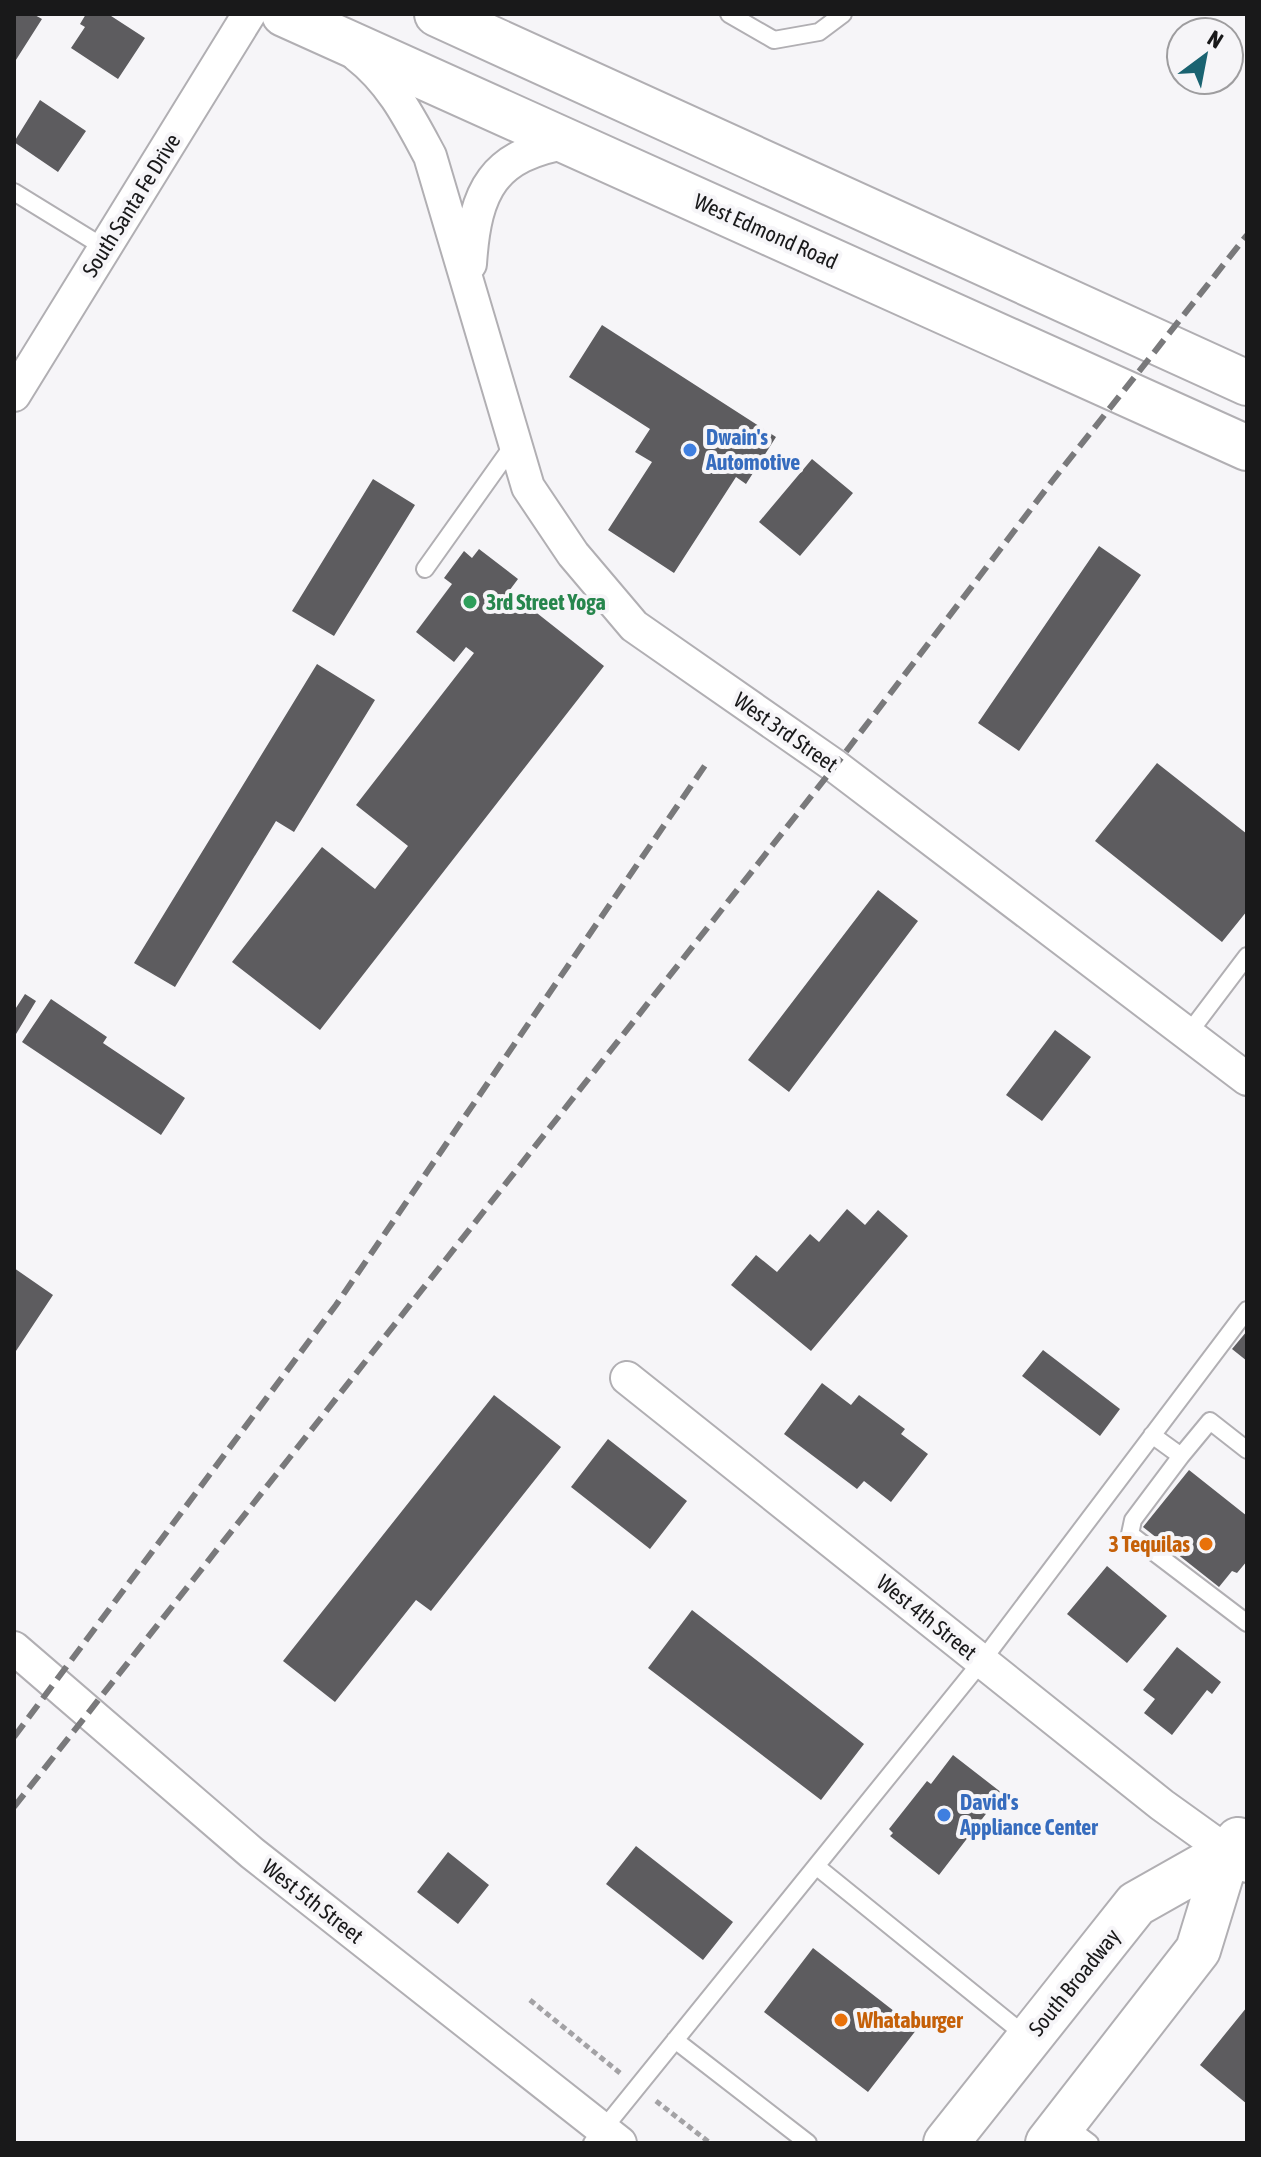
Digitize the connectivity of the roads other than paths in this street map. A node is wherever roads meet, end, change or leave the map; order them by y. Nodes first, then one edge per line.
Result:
1 (249, 14) edge
2 (284, 14) edge
3 (437, 14) edge
4 (729, 14) edge
5 (843, 14) edge
6 (327, 32) junction
7 (569, 142) junction
8 (14, 192) edge
9 (105, 248) junction
10 (469, 279) junction
11 (1247, 383) edge
12 (14, 395) edge
13 (514, 444) junction
14 (1247, 448) edge
15 (425, 569) dead end
16 (1247, 956) edge
17 (1188, 1034) junction
18 (1247, 1079) edge
19 (1247, 1310) edge
20 (627, 1378) dead end
21 (1152, 1435) junction
22 (1247, 1450) edge
23 (1181, 1456) junction
24 (1247, 1623) edge
25 (14, 1648) edge
26 (982, 1661) junction
27 (1241, 1849) edge
28 (816, 1866) junction
29 (1029, 2038) junction
30 (675, 2040) junction
31 (1067, 2136) edge
32 (605, 2138) edge
33 (808, 2143) edge
34 (946, 2143) edge

1 - 9 street, South Santa Fe Drive
2 - 6 main road, West Edmond Road
3 - 11 main road
4 - 5 lane
6 - 7 main road, West Edmond Road
6 - 10 street, West 3rd Street
7 - 10 street, West 3rd Street
7 - 14 main road, West Edmond Road
8 - 9 lane
9 - 12 street, South Santa Fe Drive
10 - 13 street, West 3rd Street
13 - 15 lane
13 - 17 street, West 3rd Street
16 - 17 lane
17 - 18 street, West 3rd Street
19 - 21 lane
20 - 26 street, West 4th Street
21 - 23 lane
21 - 26 lane
22 - 23 lane
23 - 24 lane
25 - 32 street, West 5th Street
26 - 27 street, West 4th Street
26 - 28 lane
27 - 29 main road, South Broadway
27 - 31 main road
28 - 29 lane
28 - 30 lane
29 - 34 main road, South Broadway
30 - 32 lane
30 - 33 lane

